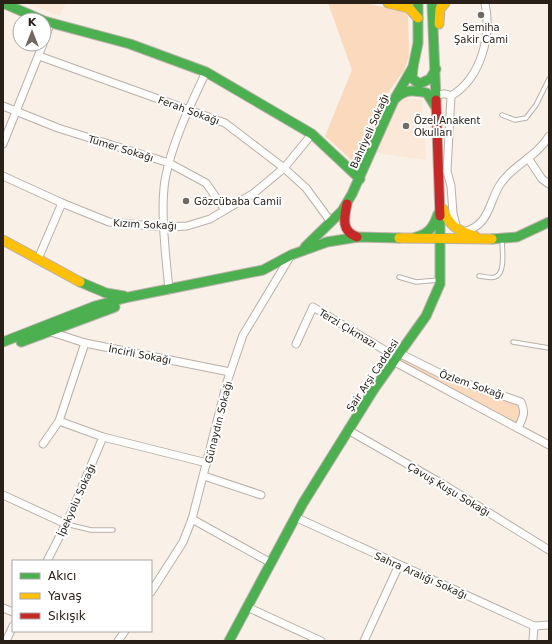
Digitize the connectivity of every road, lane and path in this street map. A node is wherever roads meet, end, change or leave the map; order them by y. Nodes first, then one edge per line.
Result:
1 (3, 3) edge
2 (388, 3) edge
3 (418, 3) edge
4 (432, 3) edge
5 (445, 3) edge
6 (485, 3) edge
7 (23, 12) edge
8 (418, 18) junction
9 (52, 24) edge
10 (41, 52) edge
11 (39, 56) junction
12 (413, 67) junction
13 (206, 72) junction
14 (435, 74) junction
15 (549, 79) edge
16 (451, 96) junction
17 (394, 100) junction
18 (435, 101) junction
19 (3, 106) edge
20 (187, 110) junction
21 (16, 112) junction
22 (502, 115) dead end
23 (312, 134) junction
24 (549, 137) edge
25 (3, 144) edge
26 (528, 158) junction
27 (169, 163) junction
28 (284, 168) junction
29 (3, 176) edge
30 (360, 178) junction
31 (549, 184) edge
32 (440, 201) junction
33 (347, 203) junction
34 (62, 204) junction
35 (224, 210) junction
36 (332, 222) junction
37 (549, 222) edge
38 (164, 227) junction
39 (460, 231) junction
40 (358, 238) junction
41 (404, 239) junction
42 (441, 239) junction
43 (492, 239) junction
44 (502, 239) junction
45 (3, 240) edge
46 (302, 250) junction
47 (292, 255) junction
48 (38, 259) junction
49 (479, 276) dead end
50 (399, 277) dead end
51 (440, 280) junction
52 (80, 282) junction
53 (169, 290) junction
54 (129, 297) junction
55 (95, 306) junction
56 (92, 316) junction
57 (51, 332) junction
58 (3, 342) edge
59 (513, 342) dead end
60 (85, 344) junction
61 (296, 344) dead end
62 (549, 348) edge
63 (3, 349) edge
64 (396, 357) junction
65 (230, 372) junction
66 (59, 421) junction
67 (518, 428) junction
68 (348, 430) junction
69 (103, 438) junction
70 (43, 444) dead end
71 (549, 445) edge
72 (208, 463) junction
73 (204, 476) junction
74 (3, 495) edge
75 (261, 495) dead end
76 (295, 517) junction
77 (192, 519) junction
78 (66, 524) junction
79 (113, 530) dead end
80 (549, 550) edge
81 (48, 560) edge
82 (272, 563) junction
83 (399, 564) junction
84 (152, 590) edge
85 (247, 607) junction
86 (549, 625) edge
87 (534, 626) junction
88 (12, 628) edge
89 (124, 632) edge
90 (6, 641) edge
91 (118, 641) edge
92 (229, 641) edge
93 (321, 641) edge
94 (364, 641) edge
95 (533, 641) edge

1 - 7 main road
2 - 8 main road
3 - 8 main road, Bahriyeli Sokağı
4 - 14 main road, Şair Arşi Caddesi
5 - 14 main road
6 - 16 street
8 - 12 main road, Bahriyeli Sokağı
9 - 13 main road
10 - 11 street
11 - 20 street, Ferah Sokağı
11 - 21 street
12 - 14 main road
12 - 17 main road, Bahriyeli Sokağı
13 - 20 street
13 - 23 main road
14 - 18 main road, Şair Arşi Caddesi
15 - 22 lane
16 - 18 street
16 - 39 street
17 - 18 main road
17 - 30 main road, Bahriyeli Sokağı
18 - 32 main road, Şair Arşi Caddesi
19 - 21 street, Tümer Sokağı
20 - 27 street
20 - 28 street, Ferah Sokağı
21 - 25 street
21 - 27 street, Tümer Sokağı
23 - 28 street, Kızım Sokağı
23 - 30 main road
24 - 26 street
26 - 31 street
26 - 39 street
27 - 35 street, Tümer Sokağı
27 - 38 street
28 - 35 street, Kızım Sokağı
28 - 36 street, Ferah Sokağı
29 - 34 street, Kızım Sokağı
30 - 33 main road, Bahriyeli Sokağı
32 - 39 main road
32 - 41 main road
32 - 42 main road, Şair Arşi Caddesi
33 - 36 main road, Bahriyeli Sokağı
33 - 40 main road
34 - 38 street, Kızım Sokağı
34 - 48 street
35 - 38 street, Kızım Sokağı
36 - 46 main road, Bahriyeli Sokağı
37 - 44 main road
38 - 53 street
39 - 43 main road
40 - 41 main road
40 - 46 main road
41 - 42 main road
42 - 43 main road
42 - 51 main road, Şair Arşi Caddesi
43 - 44 main road
44 - 49 lane
45 - 48 main road
46 - 47 main road
47 - 53 main road
47 - 65 street, Günaydın Sokağı
48 - 52 main road
50 - 51 lane
51 - 64 main road, Şair Arşi Caddesi
52 - 54 main road
52 - 55 main road
53 - 54 main road
54 - 55 main road
54 - 56 main road
55 - 56 main road
55 - 58 main road
56 - 57 main road
57 - 60 street, İncirli Sokağı
57 - 63 main road
59 - 62 lane
60 - 65 street, İncirli Sokağı
60 - 66 street
61 - 64 street, Terzi Çıkmazı
64 - 67 street, Özlem Sokağı
64 - 67 street, Özlem Sokağı
64 - 68 main road, Şair Arşi Caddesi
65 - 72 street, Günaydın Sokağı
66 - 69 street
66 - 70 street
67 - 71 street, Özlem Sokağı
68 - 76 main road, Şair Arşi Caddesi
68 - 80 street, Çavuş Kuşu Sokağı
69 - 72 street
69 - 78 street, İpekyolu Sokağı
72 - 73 street, Günaydın Sokağı
73 - 75 street
73 - 77 street, Günaydın Sokağı
74 - 78 street
76 - 82 main road, Şair Arşi Caddesi
76 - 83 street, Sahra Aralığı Sokağı
77 - 82 street
77 - 84 street, Günaydın Sokağı
78 - 79 lane
78 - 81 street, İpekyolu Sokağı
82 - 85 main road, Şair Arşi Caddesi
83 - 87 street, Sahra Aralığı Sokağı
83 - 94 street
85 - 92 main road, Şair Arşi Caddesi
85 - 93 street
86 - 87 street, Sahra Aralığı Sokağı
87 - 95 street
88 - 90 street
89 - 91 street

